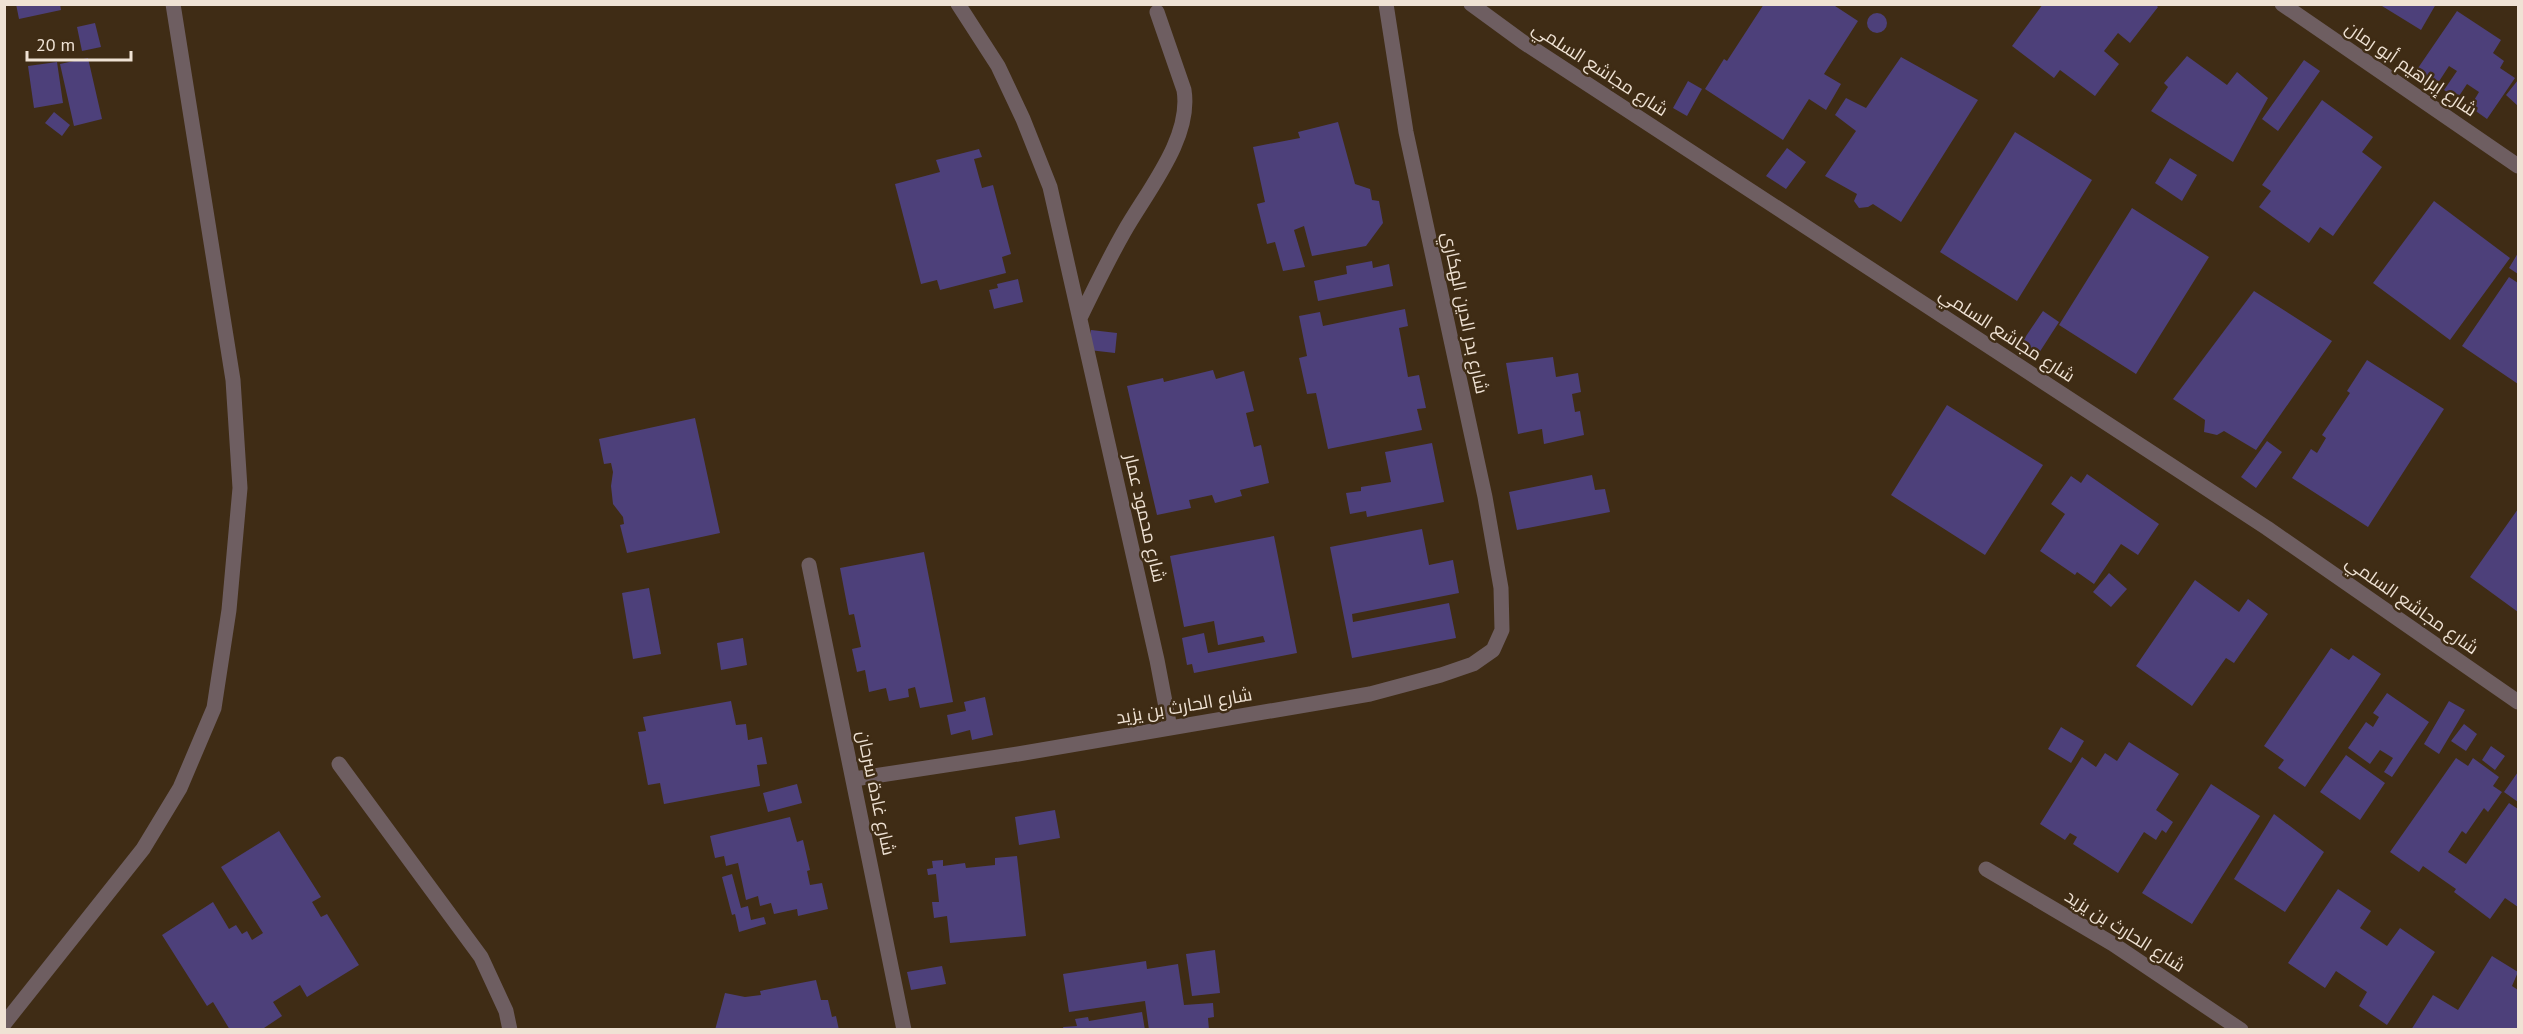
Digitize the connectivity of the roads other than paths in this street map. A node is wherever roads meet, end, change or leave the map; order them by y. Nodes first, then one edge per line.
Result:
1 (173, 4) edge
2 (958, 4) edge
3 (1386, 4) edge
4 (1471, 4) edge
5 (2282, 4) edge
6 (1157, 12) dead end
7 (2518, 166) edge
8 (1080, 318) junction
9 (809, 565) dead end
10 (1502, 630) joint
11 (2518, 702) edge
12 (1170, 728) junction
13 (339, 764) dead end
14 (854, 779) junction
15 (1986, 869) dead end
16 (4, 1024) edge
17 (510, 1029) edge
18 (904, 1029) edge
19 (2241, 1029) edge

1 - 16 street
2 - 8 street, شارع محمود عمار
3 - 10 street, شارع بدر الدين الهكاري
4 - 11 street, شارع مجاشع السلمي
5 - 7 street, شارع إبراهيم أبو رمان
6 - 8 street
8 - 12 street, شارع محمود عمار
9 - 14 street, شارع غادة سرحان
10 - 12 street, شارع الحارث بن يزيد
12 - 14 street, شارع الحارث بن يزيد
13 - 17 street
14 - 18 street, شارع غادة سرحان
15 - 19 street, شارع الحارث بن يزيد

